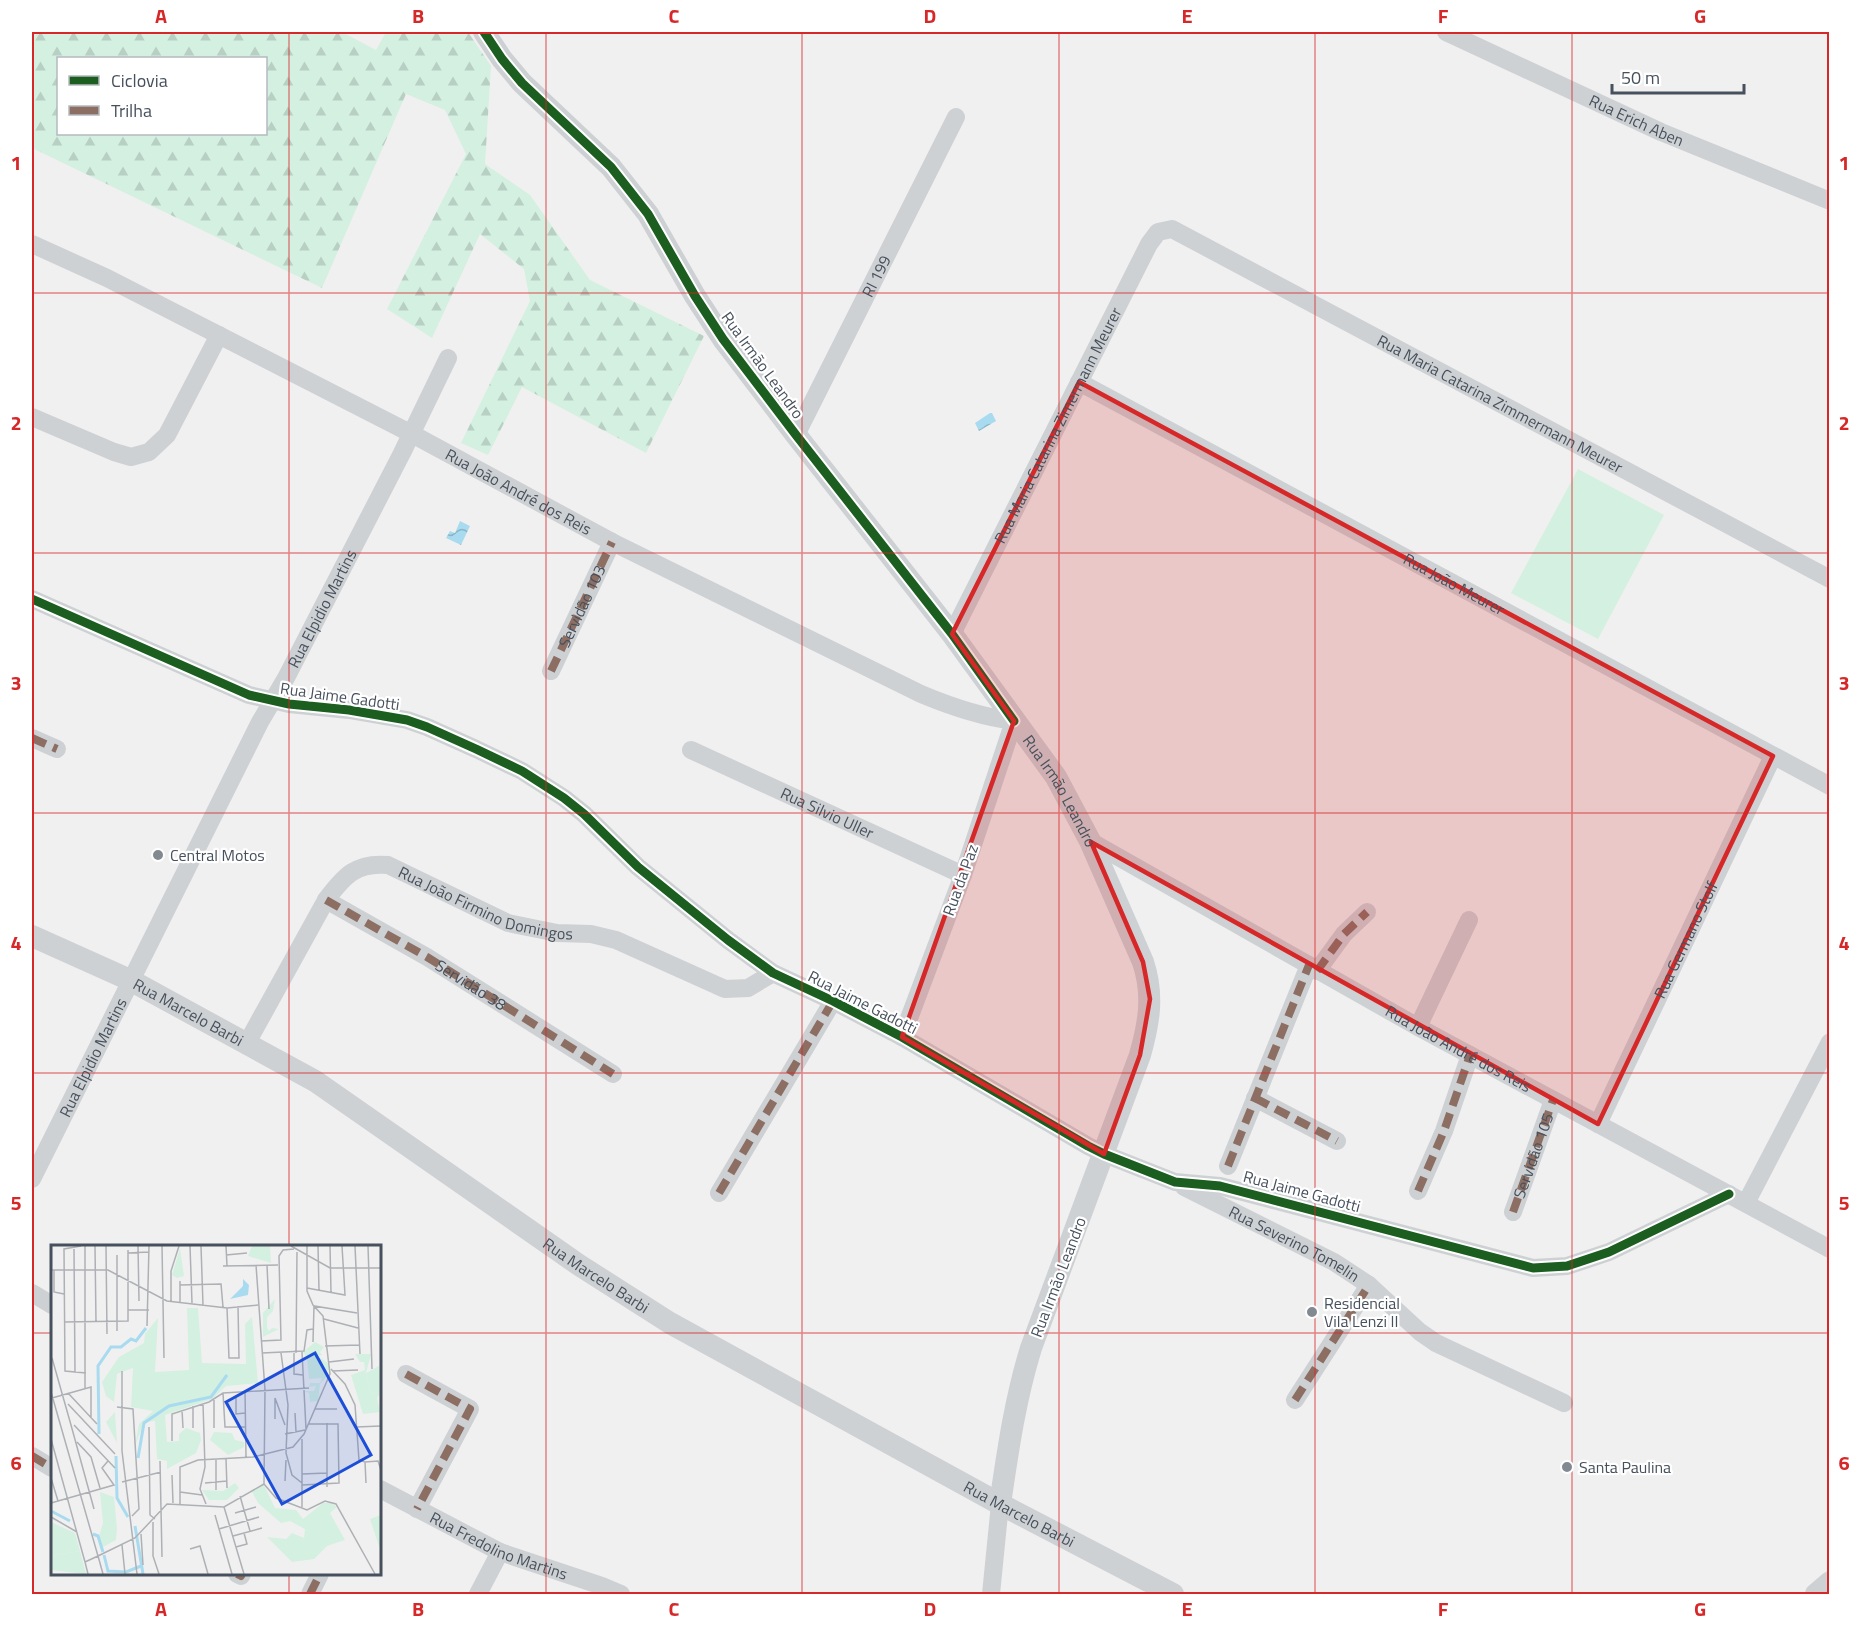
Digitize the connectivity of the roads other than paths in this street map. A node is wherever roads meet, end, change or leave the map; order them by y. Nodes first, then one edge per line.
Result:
1 (484, 32) edge
2 (1446, 32) edge
3 (956, 117) dead end
4 (1830, 201) edge
5 (1172, 229) joint
6 (32, 244) edge
7 (219, 335) junction
8 (448, 358) dead end
9 (1079, 382) junction
10 (32, 417) edge
11 (412, 434) junction
12 (796, 435) junction
13 (612, 542) junction
14 (1830, 579) edge
15 (32, 599) edge
16 (952, 634) junction
17 (551, 671) dead end
18 (273, 701) junction
19 (1014, 721) junction
20 (32, 738) edge
21 (57, 749) dead end
22 (692, 750) dead end
23 (1773, 756) junction
24 (1830, 786) edge
25 (1090, 842) junction
26 (963, 875) junction
27 (326, 900) junction
28 (1367, 912) dead end
29 (1469, 920) dead end
30 (32, 936) edge
31 (1313, 968) junction
32 (773, 973) junction
33 (130, 980) junction
34 (833, 1001) junction
35 (1418, 1027) junction
36 (902, 1037) junction
37 (1830, 1042) edge
38 (247, 1043) junction
39 (1470, 1055) junction
40 (613, 1074) dead end
41 (1255, 1098) junction
42 (1554, 1100) junction
43 (1598, 1124) junction
44 (1337, 1141) dead end
45 (1104, 1154) junction
46 (1228, 1166) dead end
47 (32, 1179) edge
48 (1175, 1182) junction
49 (1418, 1191) dead end
50 (719, 1193) dead end
51 (1729, 1194) junction
52 (1746, 1203) junction
53 (1513, 1212) dead end
54 (1830, 1249) edge
55 (1369, 1285) junction
56 (32, 1293) edge
57 (51, 1304) edge
58 (406, 1374) dead end
59 (1295, 1400) dead end
60 (1564, 1403) dead end
61 (32, 1456) edge
62 (51, 1467) edge
63 (381, 1490) edge
64 (1000, 1504) junction
65 (417, 1509) junction
66 (500, 1552) junction
67 (320, 1575) edge
68 (1830, 1582) edge
69 (310, 1594) edge
70 (478, 1594) edge
71 (621, 1594) edge
72 (991, 1594) edge
73 (1173, 1594) edge
74 (1816, 1594) edge

1 - 12 street, Rua Irmão Leandro
2 - 4 street, Rua Erich Aben
3 - 12 street, RI 199
5 - 9 street, Rua Maria Catarina Zimermann Meurer
5 - 14 street, Rua Maria Catarina Zimmermann Meurer
6 - 7 street, Rua João André dos Reis
7 - 10 street
7 - 11 street, Rua João André dos Reis
8 - 11 street, Rua Elpidio Martins
9 - 16 street, Rua Maria Catarina Zimermann Meurer
9 - 23 street, Rua João Meurer
11 - 13 street, Rua João André dos Reis
11 - 18 street, Rua Elpidio Martins
12 - 16 street, Rua Irmão Leandro
13 - 17 street, Servidão 103
13 - 19 street, Rua João André dos Reis
15 - 18 street, Rua Jaime Gadotti
16 - 19 street, Rua Irmão Leandro
18 - 32 street, Rua Jaime Gadotti
18 - 33 street, Rua Elpidio Martins
19 - 25 street, Rua Irmão Leandro
19 - 26 street, Rua da Paz
20 - 21 street
22 - 26 street, Rua Silvio Uller
23 - 24 street, Rua João Meurer
23 - 43 street, Rua Germano Stolf
25 - 31 street, Rua João André dos Reis
25 - 45 street, Rua Irmão Leandro
26 - 36 street, Rua da Paz
27 - 32 street, Rua João Firmino Domingos
27 - 38 street, Rua João Firmino Domingos
27 - 40 street, Servidão 38
28 - 31 street
29 - 35 street
30 - 33 street, Rua Marcelo Barbi
31 - 35 street, Rua João André dos Reis
31 - 41 street
32 - 34 street, Rua Jaime Gadotti
33 - 38 street, Rua Marcelo Barbi
33 - 47 street, Rua Elpidio Martins
34 - 36 street, Rua Jaime Gadotti
34 - 50 street
35 - 39 street, Rua João André dos Reis
36 - 45 street, Rua Jaime Gadotti
37 - 52 street
38 - 64 street, Rua Marcelo Barbi
39 - 42 street, Rua João André dos Reis
39 - 49 street
41 - 44 street
41 - 46 street
42 - 43 street, Rua João André dos Reis
42 - 53 street, Servidão 105
43 - 51 street, Rua João André dos Reis
45 - 48 street, Rua Jaime Gadotti
45 - 64 street, Rua Irmão Leandro
48 - 51 street, Rua Jaime Gadotti
48 - 55 street, Rua Severino Tomelin
51 - 52 street, Rua João André dos Reis
52 - 54 street, Rua João André dos Reis
55 - 59 street
55 - 60 street, Rua Severino Tomelin
56 - 57 street
58 - 65 street
61 - 62 street
63 - 65 street, Rua Fredolino Martins
64 - 72 street, Rua Irmão Leandro
64 - 73 street, Rua Marcelo Barbi
65 - 66 street, Rua Fredolino Martins
66 - 70 street
66 - 71 street, Rua Fredolino Martins
67 - 69 street
68 - 74 street

